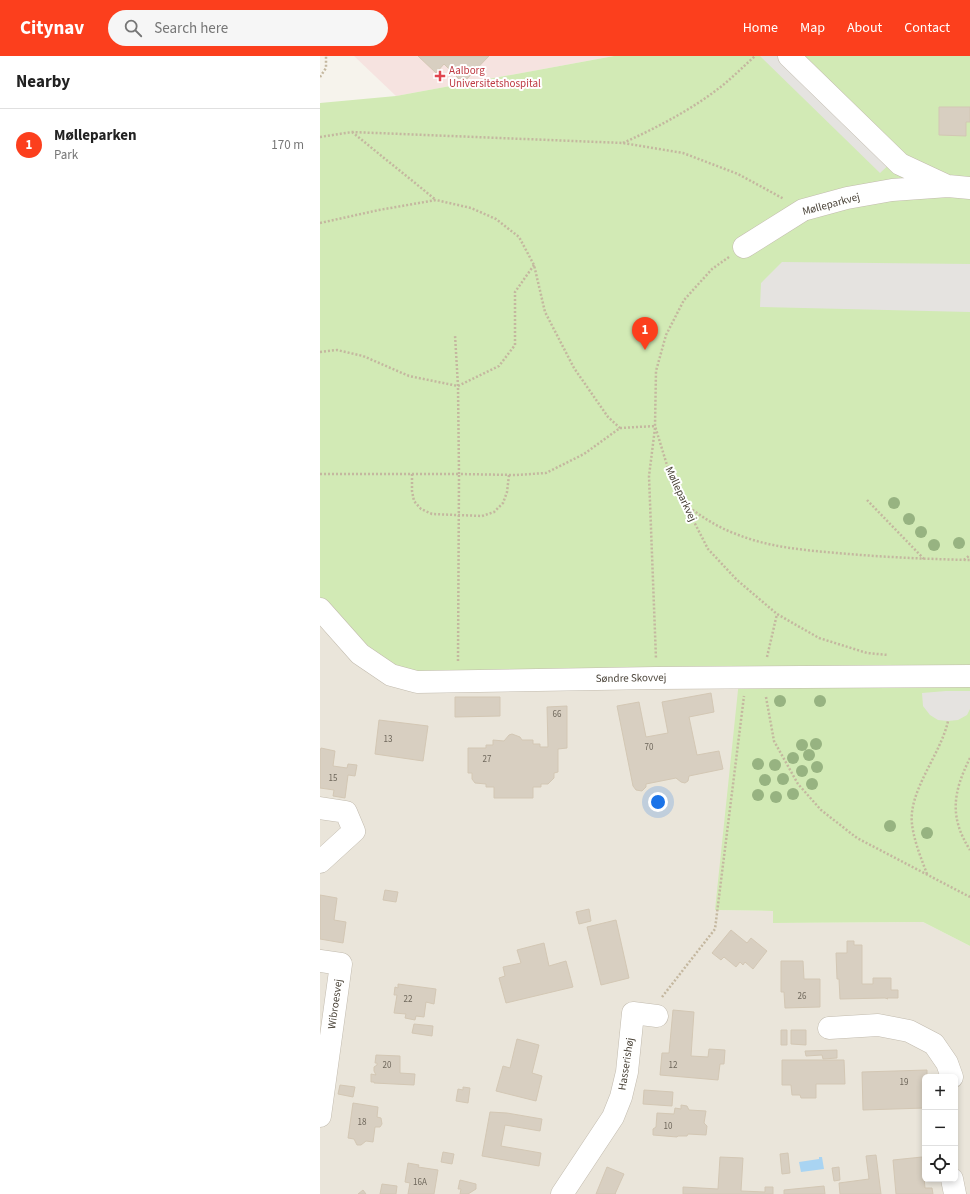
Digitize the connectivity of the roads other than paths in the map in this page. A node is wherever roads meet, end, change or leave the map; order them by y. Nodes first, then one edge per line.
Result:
1 (789, 56) edge
2 (948, 186) junction
3 (970, 188) edge
4 (744, 247) road end
5 (320, 609) edge
6 (970, 676) edge
7 (320, 808) edge
8 (320, 862) edge
9 (330, 963) edge
10 (652, 1016) road end
11 (829, 1028) dead end
12 (951, 1074) edge
13 (320, 1116) edge
14 (953, 1182) edge
15 (562, 1194) edge
16 (955, 1194) edge

1 - 2 street, Mølleparkvej
2 - 3 street, Mølleparkvej
2 - 4 street, Mølleparkvej
5 - 6 street, Søndre Skovvej
7 - 8 street
9 - 13 street, Wibroesvej
10 - 15 street, Hasserishøj
11 - 12 street
14 - 16 street

